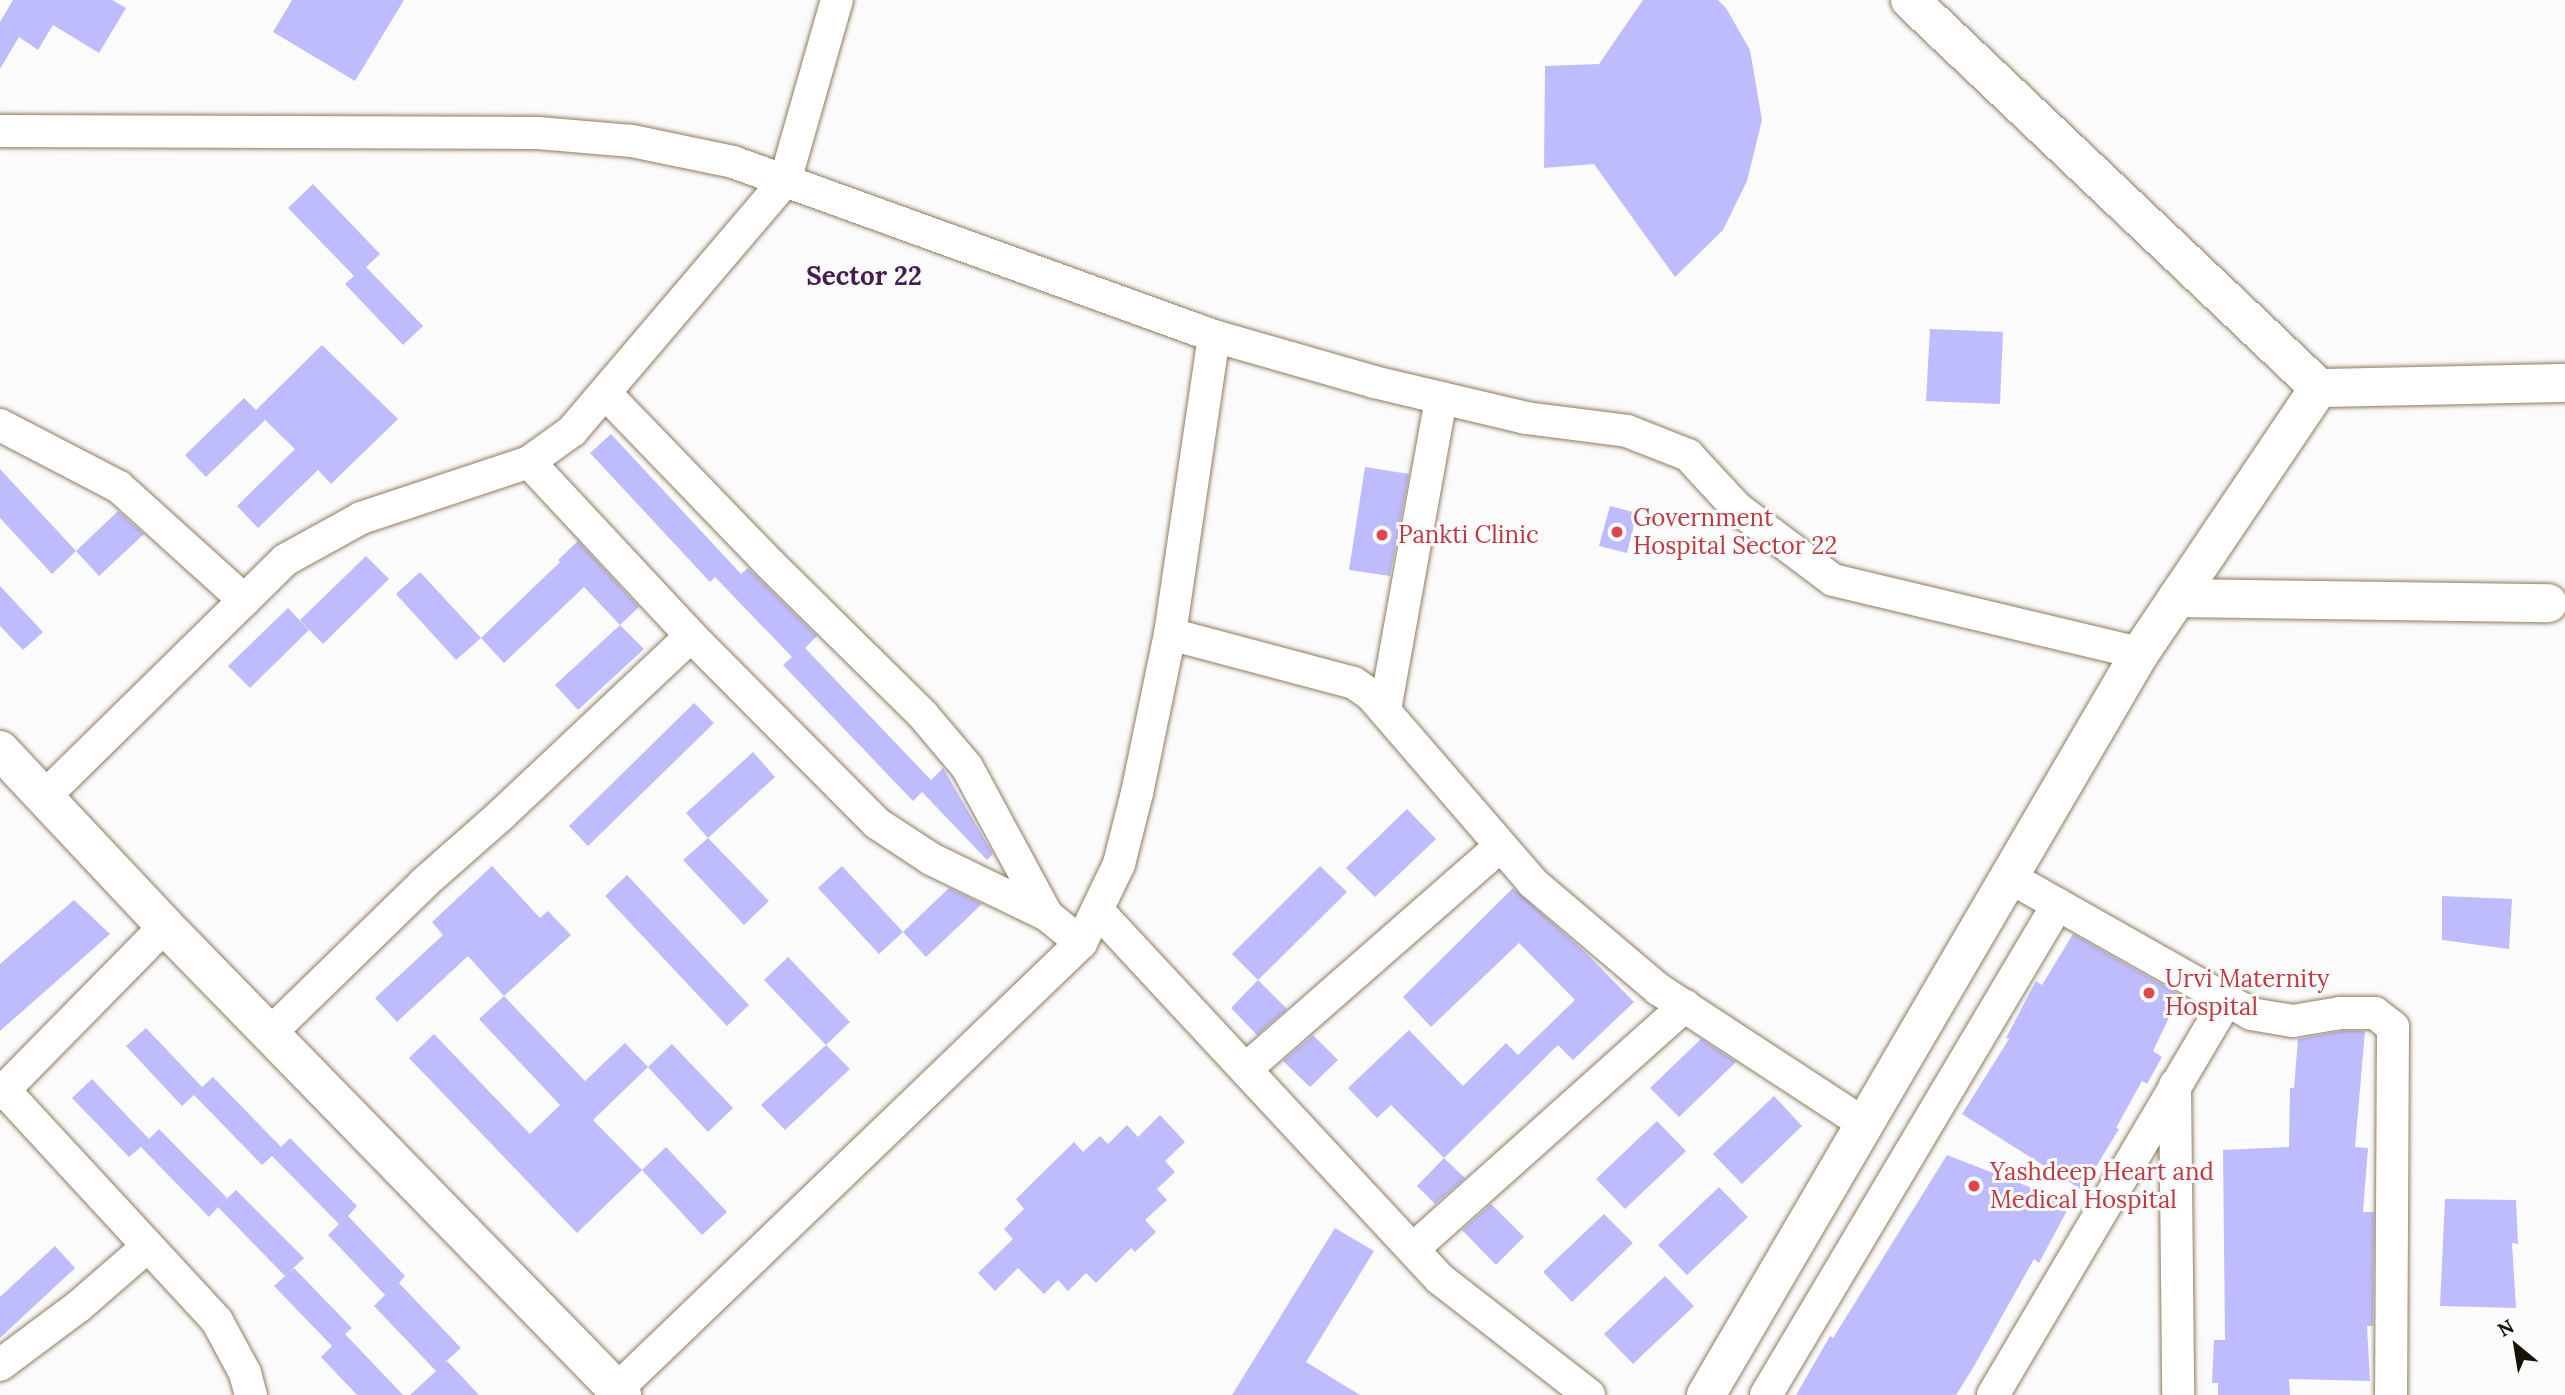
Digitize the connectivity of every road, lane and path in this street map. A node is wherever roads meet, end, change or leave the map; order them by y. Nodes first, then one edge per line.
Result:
1 (837, 0) edge
2 (1910, 0) edge
3 (0, 131) edge
4 (785, 181) junction
5 (1214, 337) junction
6 (2565, 383) edge
7 (2319, 388) junction
8 (607, 394) junction
9 (1441, 398) junction
10 (0, 425) edge
11 (529, 462) junction
12 (2177, 598) junction
13 (244, 600) junction
14 (2548, 603) dead end
15 (1170, 634) junction
16 (691, 636) junction
17 (2140, 653) junction
18 (1385, 710) junction
19 (0, 750) edge
20 (43, 798) junction
21 (1501, 846) junction
22 (2011, 878) junction
23 (2058, 904) junction
24 (1097, 911) junction
25 (1047, 915) junction
26 (165, 926) junction
27 (1081, 943) junction
28 (2227, 1000) junction
29 (1685, 1006) junction
30 (270, 1033) junction
31 (1247, 1068) junction
32 (2175, 1085) junction
33 (2, 1092) edge
34 (1863, 1123) junction
35 (148, 1246) junction
36 (1413, 1249) junction
37 (0, 1365) edge
38 (617, 1393) edge
39 (251, 1395) edge
40 (1589, 1395) edge
41 (1706, 1395) edge
42 (1766, 1395) edge
43 (1993, 1395) edge
44 (2178, 1395) edge
45 (2391, 1395) edge

1 - 4 street
2 - 7 street
3 - 4 street
4 - 5 street
4 - 8 street
5 - 9 street
5 - 15 street
6 - 7 street
7 - 12 street
8 - 11 street
8 - 25 street
9 - 17 street
9 - 18 street
10 - 13 street
11 - 13 street
11 - 16 street
12 - 14 street
12 - 17 street
13 - 20 street
15 - 18 street
15 - 24 street
16 - 25 street
16 - 30 street
17 - 22 street
18 - 21 street
19 - 20 street
20 - 26 street
21 - 29 street
21 - 31 street
22 - 23 street
22 - 34 street
23 - 28 street
23 - 42 street
24 - 27 street
24 - 31 street
25 - 27 street
26 - 30 street
26 - 33 street
27 - 38 street
28 - 32 street
28 - 45 street
29 - 34 street
29 - 36 street
30 - 38 street
31 - 36 street
32 - 43 street
32 - 44 street
33 - 35 street
34 - 41 street
35 - 37 street
35 - 39 street
36 - 40 street

